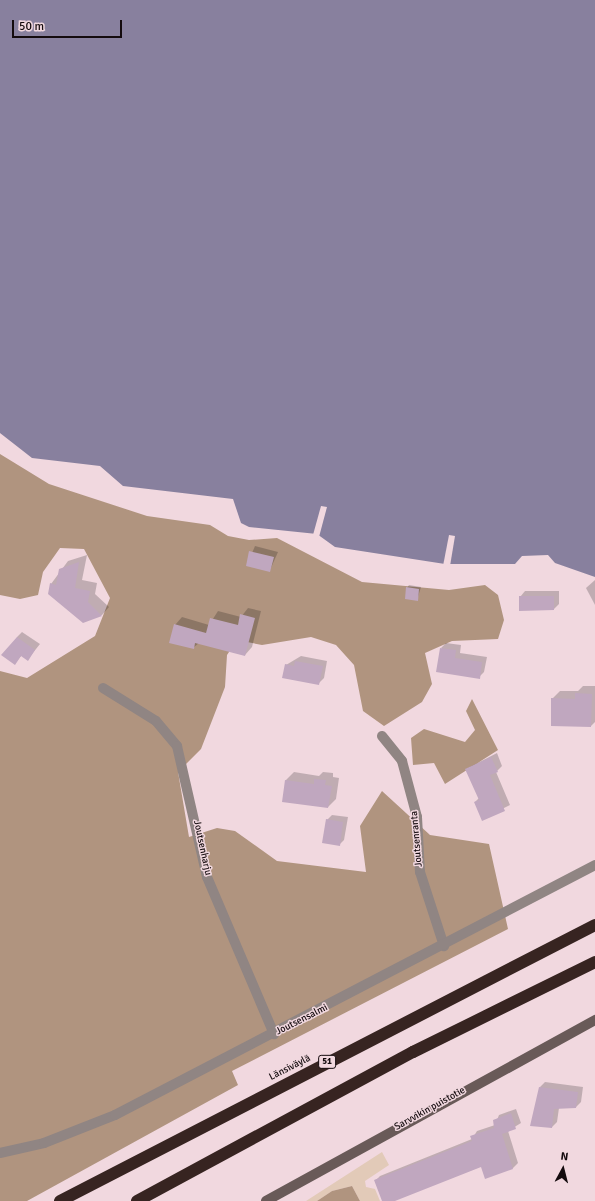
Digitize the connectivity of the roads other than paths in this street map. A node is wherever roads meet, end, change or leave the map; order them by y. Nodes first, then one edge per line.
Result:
1 (103, 688) dead end
2 (382, 736) dead end
3 (595, 866) edge
4 (595, 925) edge
5 (444, 946) junction
6 (595, 962) edge
7 (595, 1020) edge
8 (274, 1034) junction
9 (0, 1152) edge
10 (60, 1201) edge
11 (137, 1201) edge
12 (266, 1201) edge

1 - 8 street, Joutsenharju
2 - 5 street, Joutsenranta
3 - 5 street, Joutsensalmi
4 - 10 highway, Länsiväylä / 51
5 - 8 street, Joutsensalmi
6 - 11 highway
7 - 12 main road, Sarvvikin puistotie
8 - 9 street, Joutsensalmi

